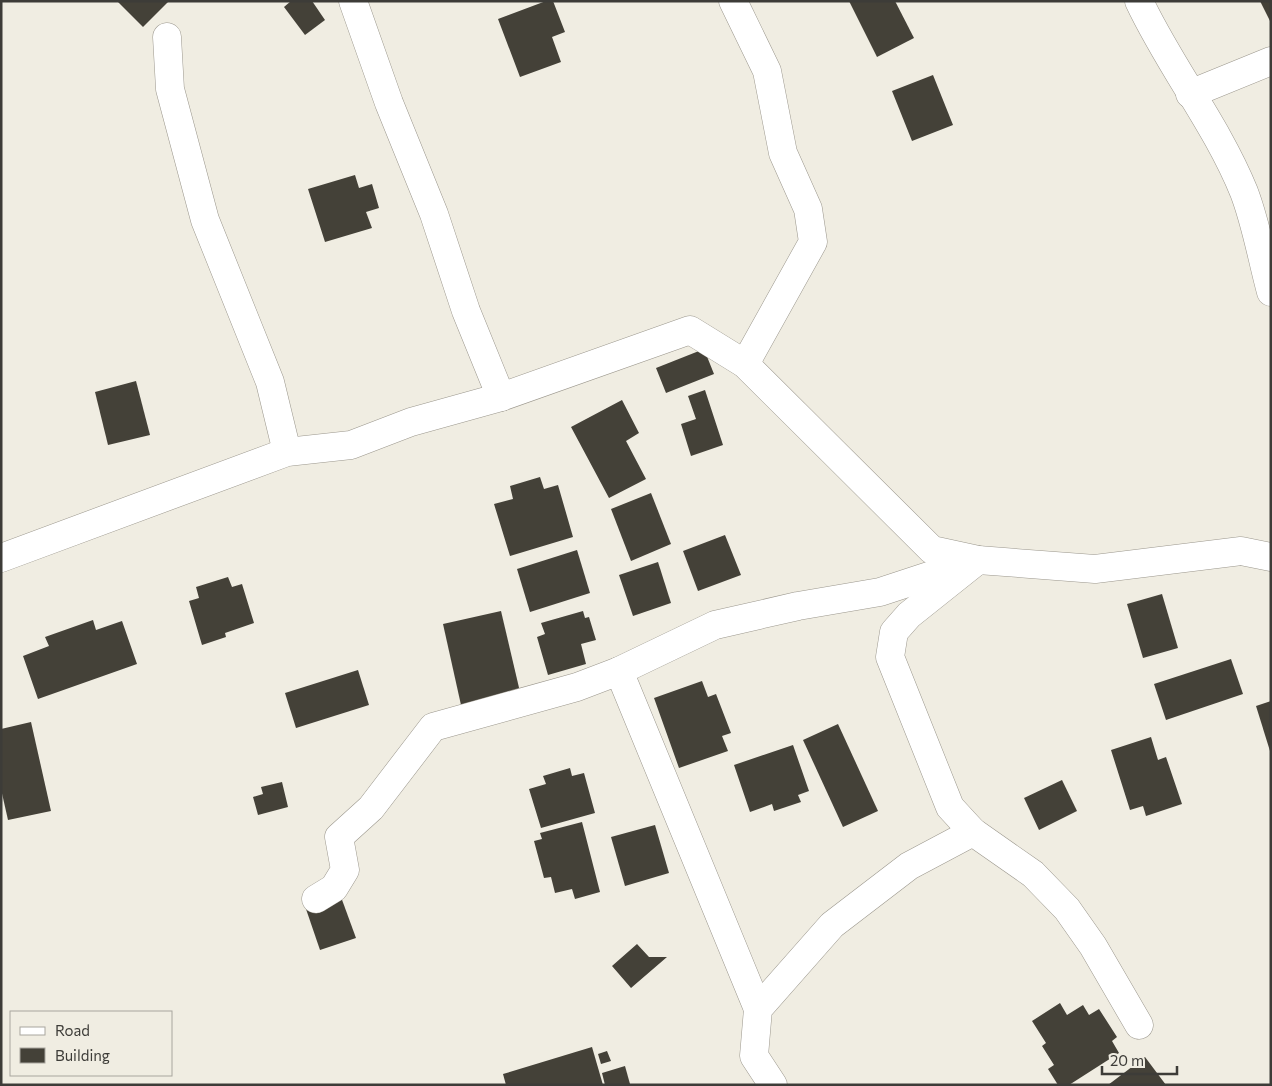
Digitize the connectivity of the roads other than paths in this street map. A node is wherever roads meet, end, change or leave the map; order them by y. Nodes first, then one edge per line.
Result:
1 (353, 1) edge
2 (733, 1) edge
3 (1139, 1) edge
4 (167, 37) dead end
5 (1271, 61) edge
6 (1190, 94) junction
7 (1271, 292) edge
8 (745, 364) junction
9 (500, 396) junction
10 (287, 452) junction
11 (1271, 557) edge
12 (1, 558) edge
13 (978, 560) junction
14 (620, 671) junction
15 (973, 832) junction
16 (316, 899) dead end
17 (758, 1010) junction
18 (1139, 1025) dead end
19 (773, 1085) edge

1 - 9 street
2 - 8 street
3 - 6 street
4 - 10 street
5 - 6 street
6 - 7 street
8 - 9 street
8 - 13 street
9 - 10 street
10 - 12 street
11 - 13 street
13 - 14 street
13 - 15 street
14 - 16 street
14 - 17 street
15 - 17 street
15 - 18 street
17 - 19 street

